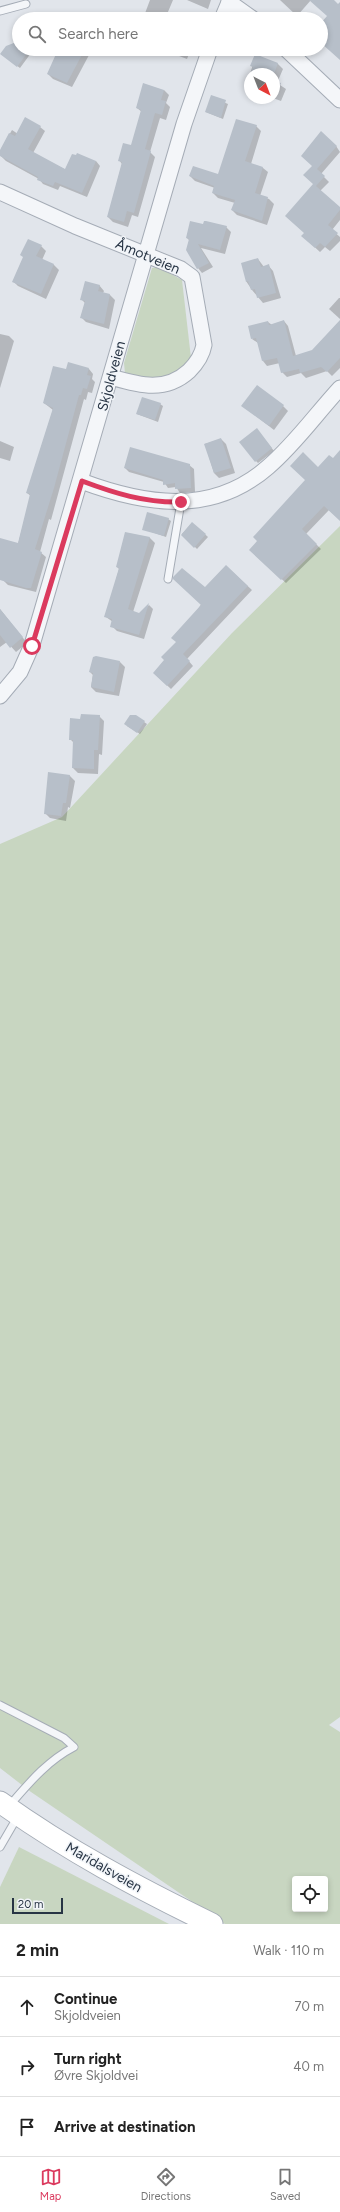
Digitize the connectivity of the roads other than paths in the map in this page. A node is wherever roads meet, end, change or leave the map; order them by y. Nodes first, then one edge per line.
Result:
1 (229, 1) edge
2 (26, 4) dead end
3 (0, 11) edge
4 (225, 12) edge
5 (244, 12) edge
6 (208, 56) edge
7 (293, 56) edge
8 (340, 100) edge
9 (0, 192) edge
10 (145, 255) junction
11 (111, 377) junction
12 (340, 388) edge
13 (82, 481) junction
14 (181, 502) junction
15 (168, 579) dead end
16 (0, 696) edge
17 (0, 1705) edge
18 (8, 1808) edge
19 (0, 1847) edge
20 (212, 1924) edge

1 - 4 street
1 - 5 street
2 - 3 lane
6 - 10 street, Skjoldveien
7 - 8 street
9 - 10 street, Åmotveien
10 - 11 street, Skjoldveien
10 - 11 street, Åmotveien
11 - 13 street, Skjoldveien
12 - 14 street
13 - 14 street
13 - 16 street, Skjoldveien
14 - 15 lane
17 - 18 lane
18 - 19 lane
18 - 20 street, Maridalsveien

